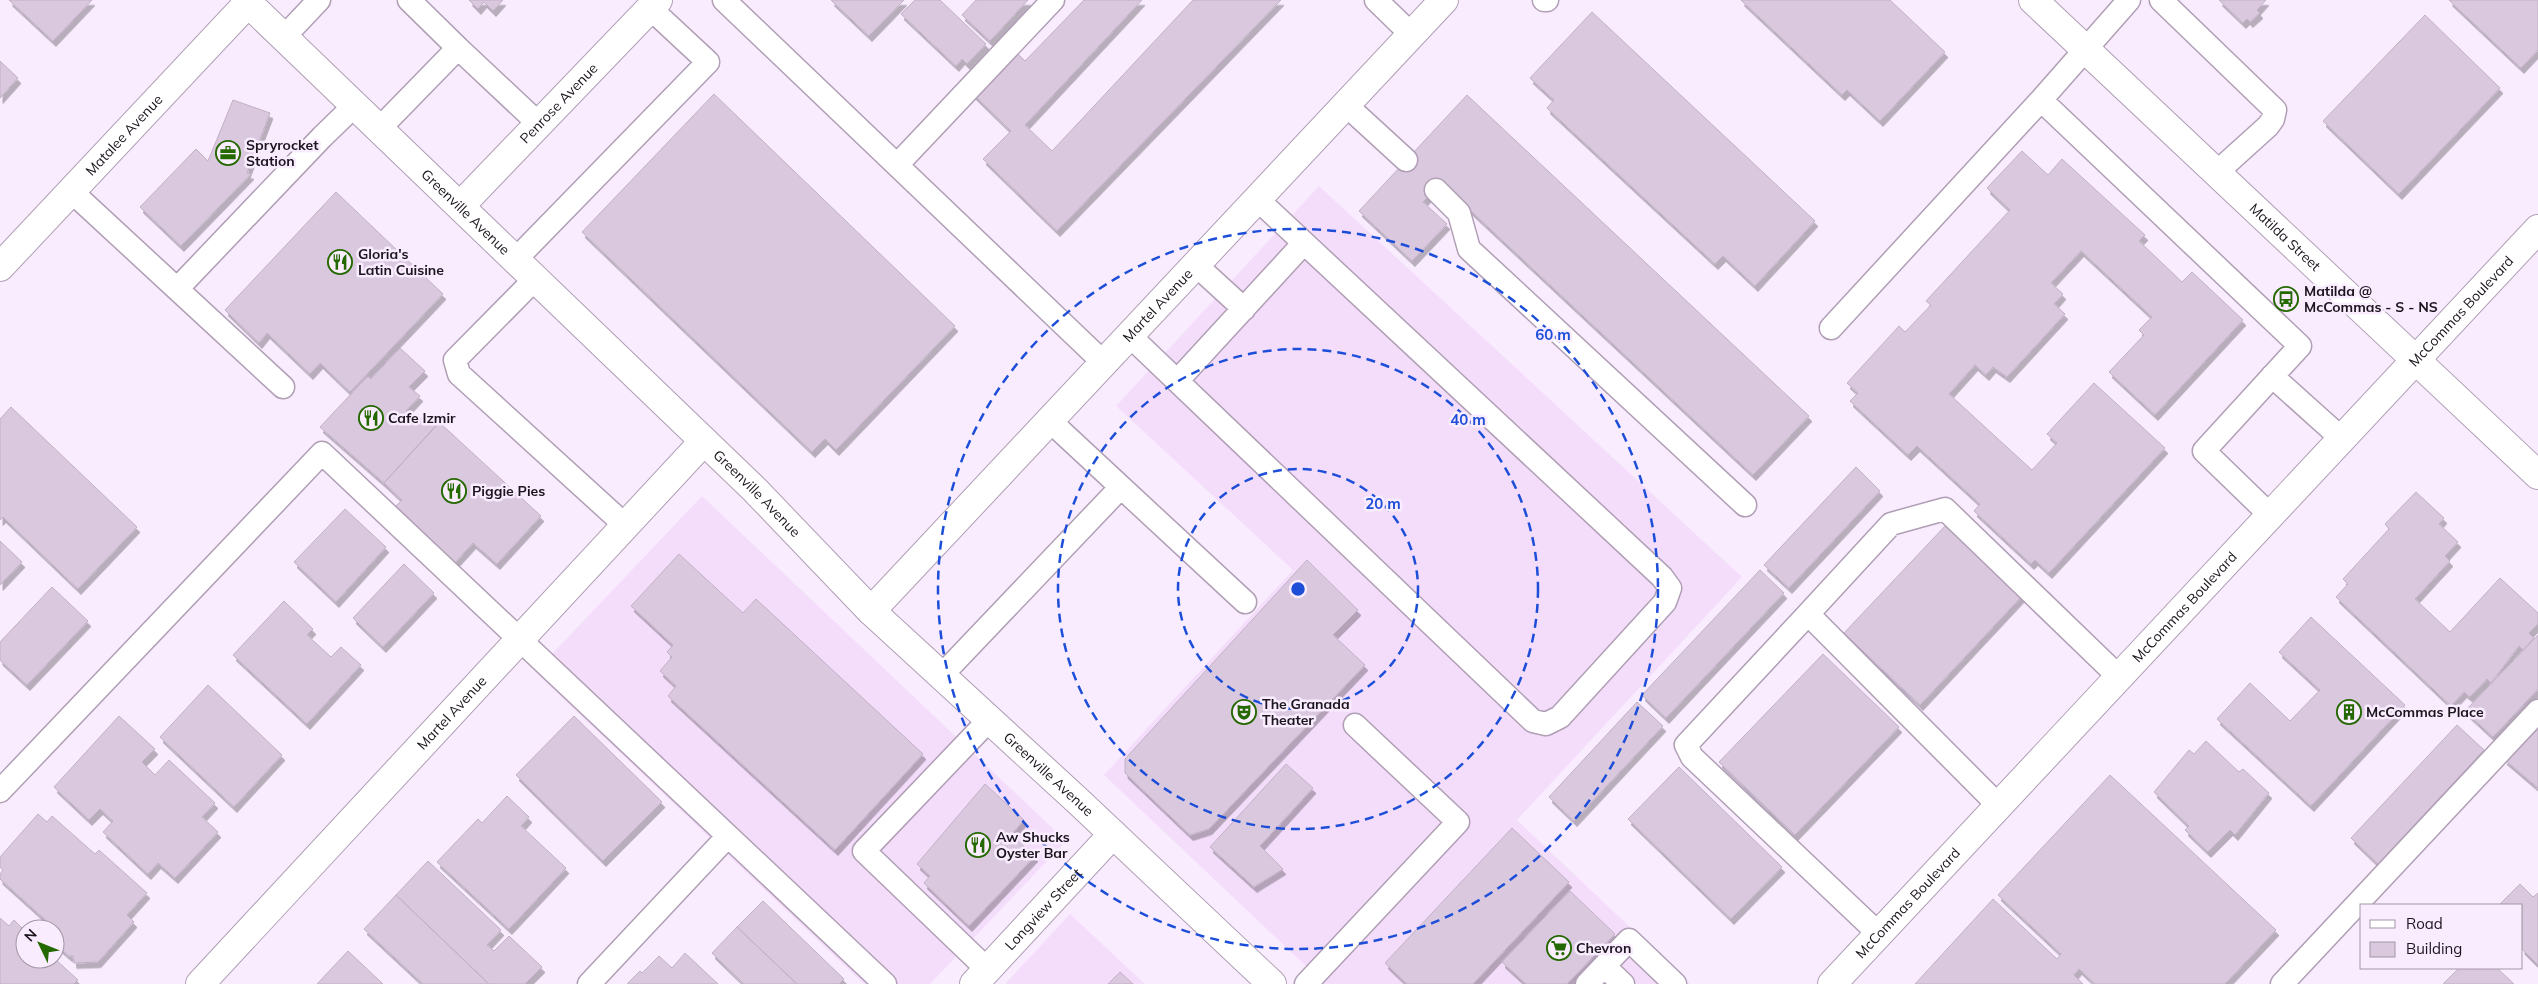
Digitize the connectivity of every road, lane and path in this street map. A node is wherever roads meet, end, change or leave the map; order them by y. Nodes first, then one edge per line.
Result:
1 (319, 0) edge
2 (409, 0) edge
3 (724, 0) edge
4 (1053, 0) edge
5 (1376, 0) edge
6 (1444, 0) edge
7 (2032, 0) edge
8 (2129, 0) edge
9 (2161, 0) edge
10 (255, 4) edge
11 (654, 4) edge
12 (1412, 35) junction
13 (284, 37) junction
14 (458, 48) junction
15 (2086, 50) junction
16 (2041, 100) junction
17 (355, 105) junction
18 (1346, 105) junction
19 (538, 124) junction
20 (380, 128) junction
21 (1406, 160) dead end
22 (897, 165) junction
23 (2216, 173) junction
24 (1436, 190) dead end
25 (71, 191) junction
26 (1257, 199) junction
27 (460, 205) junction
28 (2538, 228) edge
29 (1303, 244) junction
30 (516, 259) junction
31 (1196, 265) junction
32 (0, 267) edge
33 (536, 278) junction
34 (177, 289) junction
35 (1244, 309) junction
36 (1831, 328) dead end
37 (1130, 336) junction
38 (2415, 360) junction
39 (1104, 363) junction
40 (2272, 376) junction
41 (1178, 380) junction
42 (283, 387) dead end
43 (1050, 421) junction
44 (2341, 438) junction
45 (704, 441) junction
46 (2538, 475) edge
47 (1121, 487) junction
48 (1745, 505) dead end
49 (2270, 514) junction
50 (626, 526) junction
51 (1245, 602) dead end
52 (871, 611) junction
53 (1808, 614) junction
54 (520, 640) junction
55 (941, 676) junction
56 (2119, 677) junction
57 (2538, 711) edge
58 (989, 720) junction
59 (1355, 725) dead end
60 (0, 791) edge
61 (1999, 806) junction
62 (1113, 834) junction
63 (728, 836) junction
64 (1879, 934) junction
65 (1604, 966) junction
66 (981, 977) edge
67 (200, 984) edge
68 (588, 984) edge
69 (885, 984) edge
70 (1272, 984) edge
71 (1306, 984) edge
72 (1587, 984) edge
73 (1623, 984) edge
74 (1675, 984) edge
75 (1832, 984) edge
76 (2282, 984) edge

1 - 13 lane
2 - 14 lane
3 - 22 lane
4 - 22 lane
5 - 12 lane
6 - 12 street, Martel Avenue
7 - 15 street, Matilda Street
8 - 15 lane
9 - 23 lane
10 - 13 street, Greenville Avenue
10 - 25 street, Matalee Avenue
11 - 19 street, Penrose Avenue
11 - 30 lane
12 - 18 street, Martel Avenue
13 - 17 street, Greenville Avenue
14 - 19 lane
14 - 20 lane
15 - 16 lane
15 - 23 street, Matilda Street
16 - 36 lane
16 - 40 lane
17 - 20 street, Greenville Avenue
17 - 34 lane
18 - 21 lane
18 - 26 street, Martel Avenue
19 - 27 street, Penrose Avenue
20 - 27 street, Greenville Avenue
22 - 39 lane
23 - 38 street, Matilda Street
24 - 48 lane
25 - 32 street, Matalee Avenue
25 - 34 lane
26 - 29 lane
26 - 31 street, Martel Avenue
27 - 30 street, Greenville Avenue
28 - 38 street, McCommas Boulevard
29 - 35 lane
29 - 41 lane
30 - 33 street, Greenville Avenue
31 - 35 lane
31 - 37 street, Martel Avenue
33 - 45 street, Greenville Avenue
33 - 50 lane
34 - 42 lane
35 - 41 lane
37 - 39 street, Martel Avenue
37 - 41 lane
38 - 44 street, McCommas Boulevard
38 - 46 street, Matilda Street
39 - 43 street, Martel Avenue
40 - 44 lane
40 - 49 lane
43 - 47 lane
43 - 52 street, Martel Avenue
44 - 49 street, McCommas Boulevard
45 - 50 street, Martel Avenue
45 - 52 street, Greenville Avenue
47 - 51 lane
47 - 55 lane
49 - 56 street, McCommas Boulevard
50 - 54 street, Martel Avenue
52 - 55 street, Greenville Avenue
53 - 56 lane
53 - 61 lane
53 - 64 lane
54 - 60 lane
54 - 63 lane
54 - 67 street, Martel Avenue
55 - 58 street, Greenville Avenue
56 - 61 street, McCommas Boulevard
57 - 76 lane
58 - 62 street, Greenville Avenue
58 - 66 lane
59 - 71 lane
61 - 64 street, McCommas Boulevard
62 - 66 street, Longview Street
62 - 70 street, Greenville Avenue
63 - 68 lane
63 - 69 lane
64 - 75 street, McCommas Boulevard
65 - 72 lane
65 - 73 lane
65 - 74 lane

